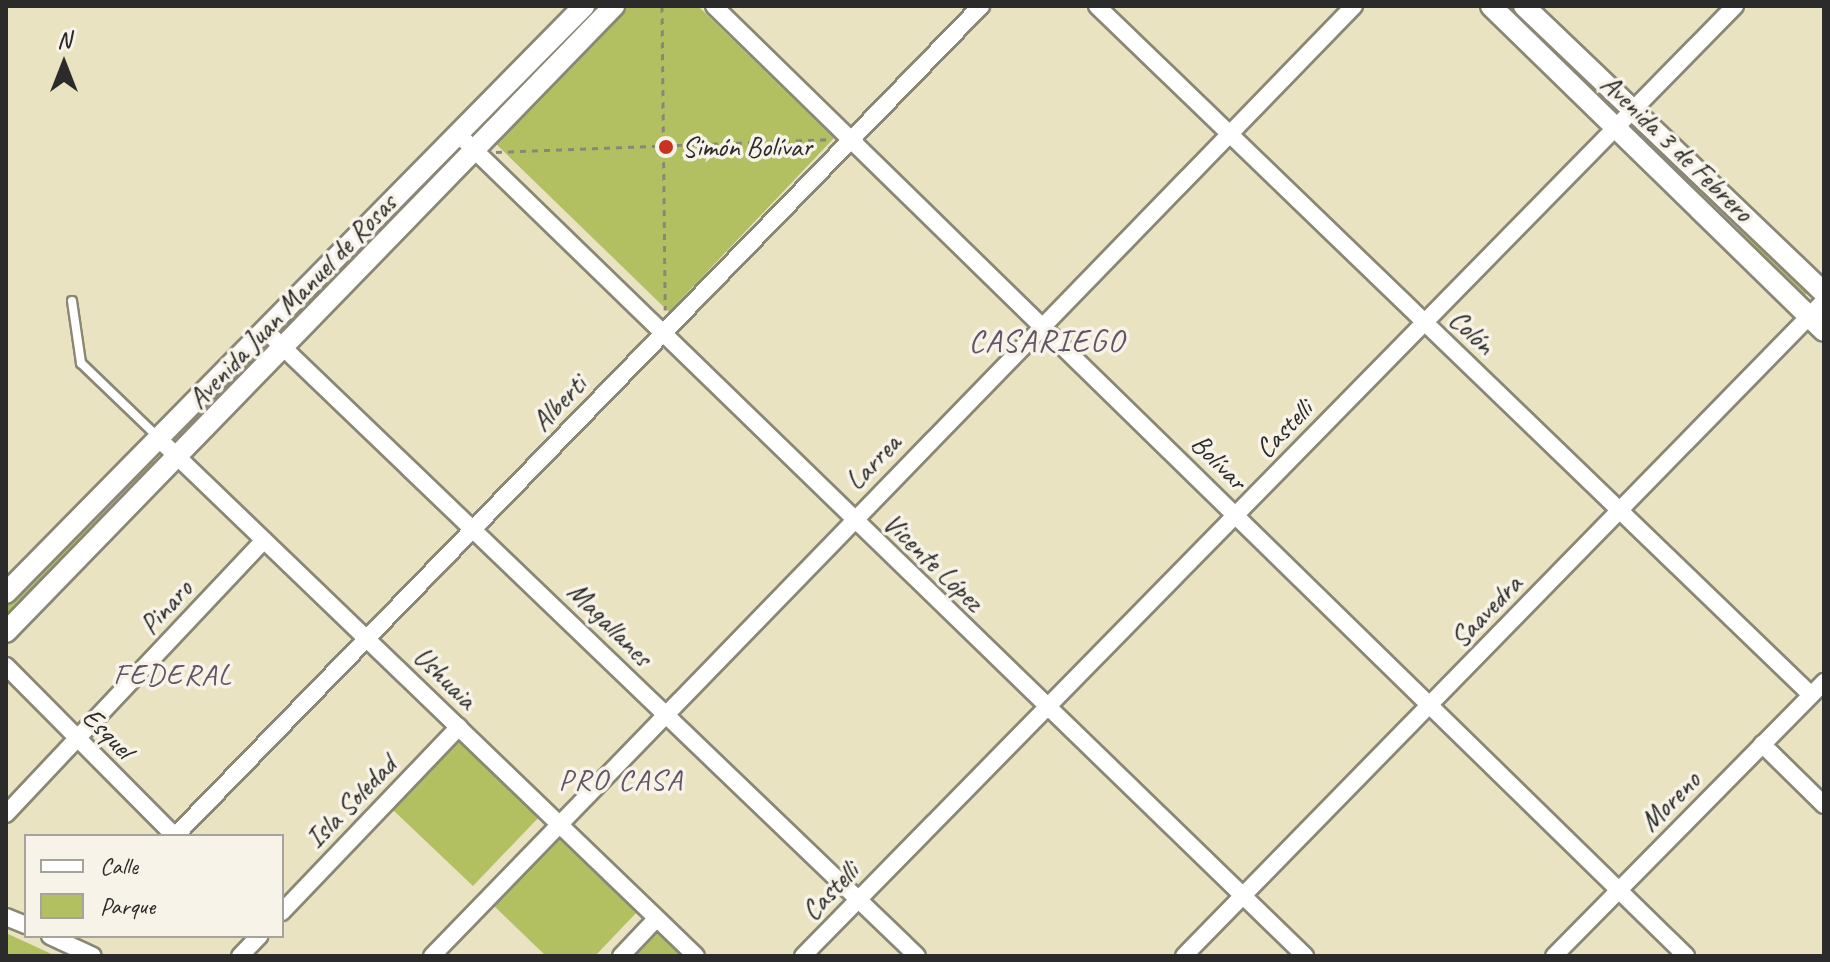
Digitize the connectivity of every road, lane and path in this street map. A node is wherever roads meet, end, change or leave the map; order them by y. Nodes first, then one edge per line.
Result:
1 (584, 6) edge
2 (614, 6) edge
3 (662, 6) edge
4 (714, 6) edge
5 (981, 6) edge
6 (1097, 6) edge
7 (1354, 6) edge
8 (1491, 6) edge
9 (1524, 6) edge
10 (1735, 6) edge
11 (1632, 111) junction
12 (1616, 128) junction
13 (1229, 134) junction
14 (459, 135) junction
15 (853, 138) junction
16 (663, 145) junction
17 (477, 152) junction
18 (1824, 293) edge
19 (72, 301) dead end
20 (1824, 301) edge
21 (1809, 316) junction
22 (1425, 323) junction
23 (1043, 325) junction
24 (266, 331) junction
25 (1824, 331) edge
26 (665, 332) junction
27 (285, 348) junction
28 (159, 439) junction
29 (178, 457) junction
30 (1619, 511) junction
31 (1236, 515) junction
32 (852, 521) junction
33 (475, 527) junction
34 (264, 540) junction
35 (6, 593) edge
36 (6, 632) edge
37 (367, 639) junction
38 (6, 666) edge
39 (1824, 682) edge
40 (1811, 695) junction
41 (1430, 705) junction
42 (1047, 708) junction
43 (664, 714) junction
44 (459, 727) junction
45 (76, 739) junction
46 (1762, 744) junction
47 (1824, 805) edge
48 (6, 814) edge
49 (558, 823) junction
50 (173, 834) edge
51 (177, 834) edge
52 (1619, 890) junction
53 (1244, 896) junction
54 (859, 899) junction
55 (284, 910) edge
56 (656, 919) junction
57 (257, 938) edge
58 (74, 940) edge
59 (93, 956) edge
60 (240, 956) edge
61 (432, 956) edge
62 (621, 956) edge
63 (696, 956) edge
64 (803, 956) edge
65 (917, 956) edge
66 (1184, 956) edge
67 (1305, 956) edge
68 (1554, 956) edge
69 (1686, 956) edge

1 - 14 street, Avenida Juan Manuel de Rosas
2 - 17 street, Avenida Juan Manuel de Rosas
3 - 16 path
4 - 15 street, Bolívar
5 - 15 street, Alberti
6 - 13 street, Colón
7 - 13 street, Larrea
8 - 12 street, Avenida 3 de Febrero
9 - 11 street, Avenida 3 de Febrero
10 - 11 street, Castelli
11 - 12 street, Castelli
11 - 18 street, Avenida 3 de Febrero
12 - 21 street, Avenida 3 de Febrero
12 - 22 street, Castelli
13 - 22 street, Colón
13 - 23 street, Larrea
14 - 17 street, Vicente López
14 - 24 street, Avenida Juan Manuel de Rosas
15 - 16 path
15 - 23 street, Bolívar
15 - 26 street, Alberti
16 - 17 path
16 - 26 path
17 - 26 street, Vicente López
17 - 27 street, Avenida Juan Manuel de Rosas
19 - 28 lane
20 - 21 street, Saavedra
21 - 25 street, Avenida 3 de Febrero
21 - 30 street, Saavedra
22 - 30 street, Colón
22 - 31 street, Castelli
23 - 31 street, Bolívar
23 - 32 street, Larrea
24 - 27 street, Magallanes
24 - 28 street, Avenida Juan Manuel de Rosas
26 - 32 street, Vicente López
26 - 33 street, Alberti
27 - 29 street, Avenida Juan Manuel de Rosas
27 - 33 street, Magallanes
28 - 29 street, Ushuaia
28 - 35 street, Avenida Juan Manuel de Rosas
29 - 34 street, Ushuaia
29 - 36 street, Avenida Juan Manuel de Rosas
30 - 40 street, Colón
30 - 41 street, Saavedra
31 - 41 street, Bolívar
31 - 42 street, Castelli
32 - 42 street, Vicente López
32 - 43 street, Larrea
33 - 37 street, Alberti
33 - 43 street, Magallanes
34 - 37 street, Ushuaia
34 - 45 street, Pinaro
37 - 44 street, Ushuaia
37 - 51 street, Alberti
38 - 45 street, Esquel
39 - 40 street, Moreno
40 - 46 street, Moreno
41 - 52 street, Bolívar
41 - 53 street, Saavedra
42 - 53 street, Vicente López
42 - 54 street, Castelli
43 - 49 street, Larrea
43 - 54 street, Magallanes
44 - 49 street, Ushuaia
44 - 55 street, Isla Soledad
45 - 48 street, Pinaro
45 - 50 street, Esquel
46 - 47 street
46 - 52 street, Moreno
49 - 56 street, Ushuaia
49 - 61 street, Larrea
52 - 68 street, Moreno
52 - 69 street, Bolívar
53 - 66 street, Saavedra
53 - 67 street, Vicente López
54 - 64 street, Castelli
54 - 65 street, Magallanes
56 - 62 street
56 - 63 street, Ushuaia
57 - 60 street
58 - 59 street

